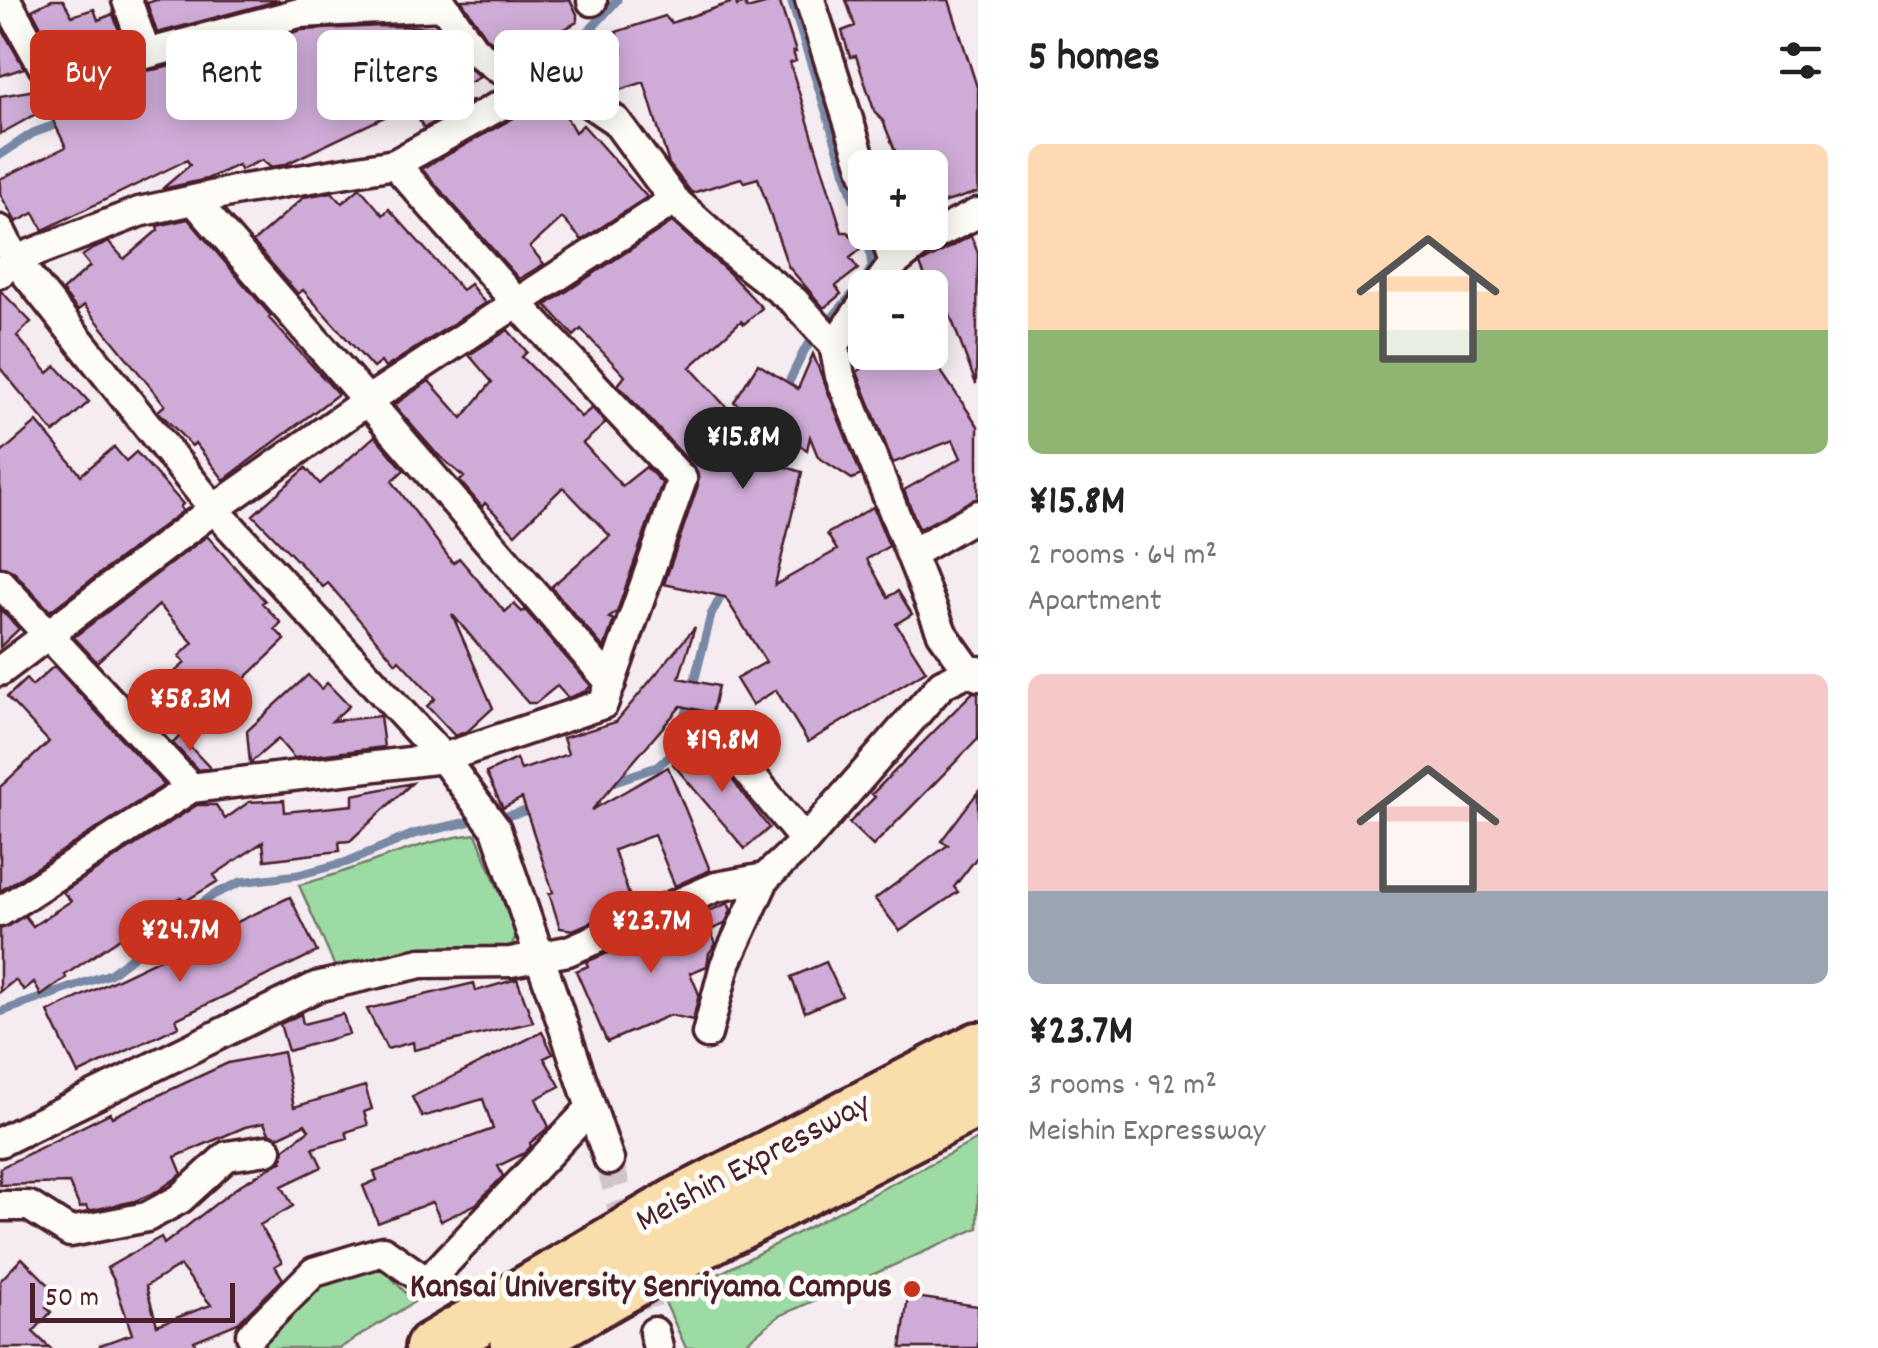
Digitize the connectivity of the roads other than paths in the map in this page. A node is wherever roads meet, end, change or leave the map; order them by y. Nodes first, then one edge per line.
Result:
1 (6, 0) edge
2 (127, 0) edge
3 (810, 0) edge
4 (441, 3) edge
5 (246, 12) edge
6 (138, 30) edge
7 (30, 43) edge
8 (146, 54) edge
9 (494, 65) edge
10 (494, 109) edge
11 (615, 120) edge
12 (858, 150) edge
13 (395, 164) junction
14 (194, 200) junction
15 (674, 200) junction
16 (978, 213) edge
17 (0, 230) edge
18 (890, 250) edge
19 (894, 263) junction
20 (8, 267) edge
21 (889, 270) edge
22 (516, 302) junction
23 (848, 316) edge
24 (824, 335) junction
25 (367, 401) junction
26 (214, 509) junction
27 (978, 515) edge
28 (910, 554) junction
29 (0, 583) edge
30 (48, 635) junction
31 (0, 671) edge
32 (975, 672) edge
33 (611, 683) junction
34 (723, 741) dead end
35 (443, 758) junction
36 (191, 788) junction
37 (805, 841) junction
38 (765, 878) junction
39 (0, 912) edge
40 (541, 956) junction
41 (707, 1034) dead end
42 (978, 1048) edge
43 (978, 1101) edge
44 (591, 1108) junction
45 (0, 1142) edge
46 (266, 1150) dead end
47 (609, 1160) tunnel mouth
48 (0, 1206) edge
49 (251, 1335) dead end
50 (431, 1348) edge
51 (516, 1348) edge

1 - 7 street
2 - 6 street
3 - 12 street
4 - 5 street
4 - 9 street
5 - 8 street
10 - 13 street
11 - 15 street
13 - 14 street
13 - 22 street
14 - 20 street
14 - 25 street
15 - 22 street
15 - 24 street
16 - 19 street
17 - 20 street
18 - 19 street
19 - 21 street
20 - 26 street
22 - 25 street
22 - 33 street
23 - 24 street
24 - 28 street
25 - 26 street
25 - 33 street
26 - 30 street
26 - 35 street
27 - 28 street
28 - 32 street
29 - 30 street
30 - 31 street
30 - 36 street
32 - 37 street
33 - 35 street
34 - 37 street
35 - 36 street
35 - 40 street
36 - 39 street
37 - 38 street
38 - 40 street
38 - 41 street
40 - 44 street
40 - 45 street
42 - 50 highway, Meishin Expressway
43 - 51 highway, Meishin Expressway
44 - 47 street
44 - 49 street
46 - 48 street

